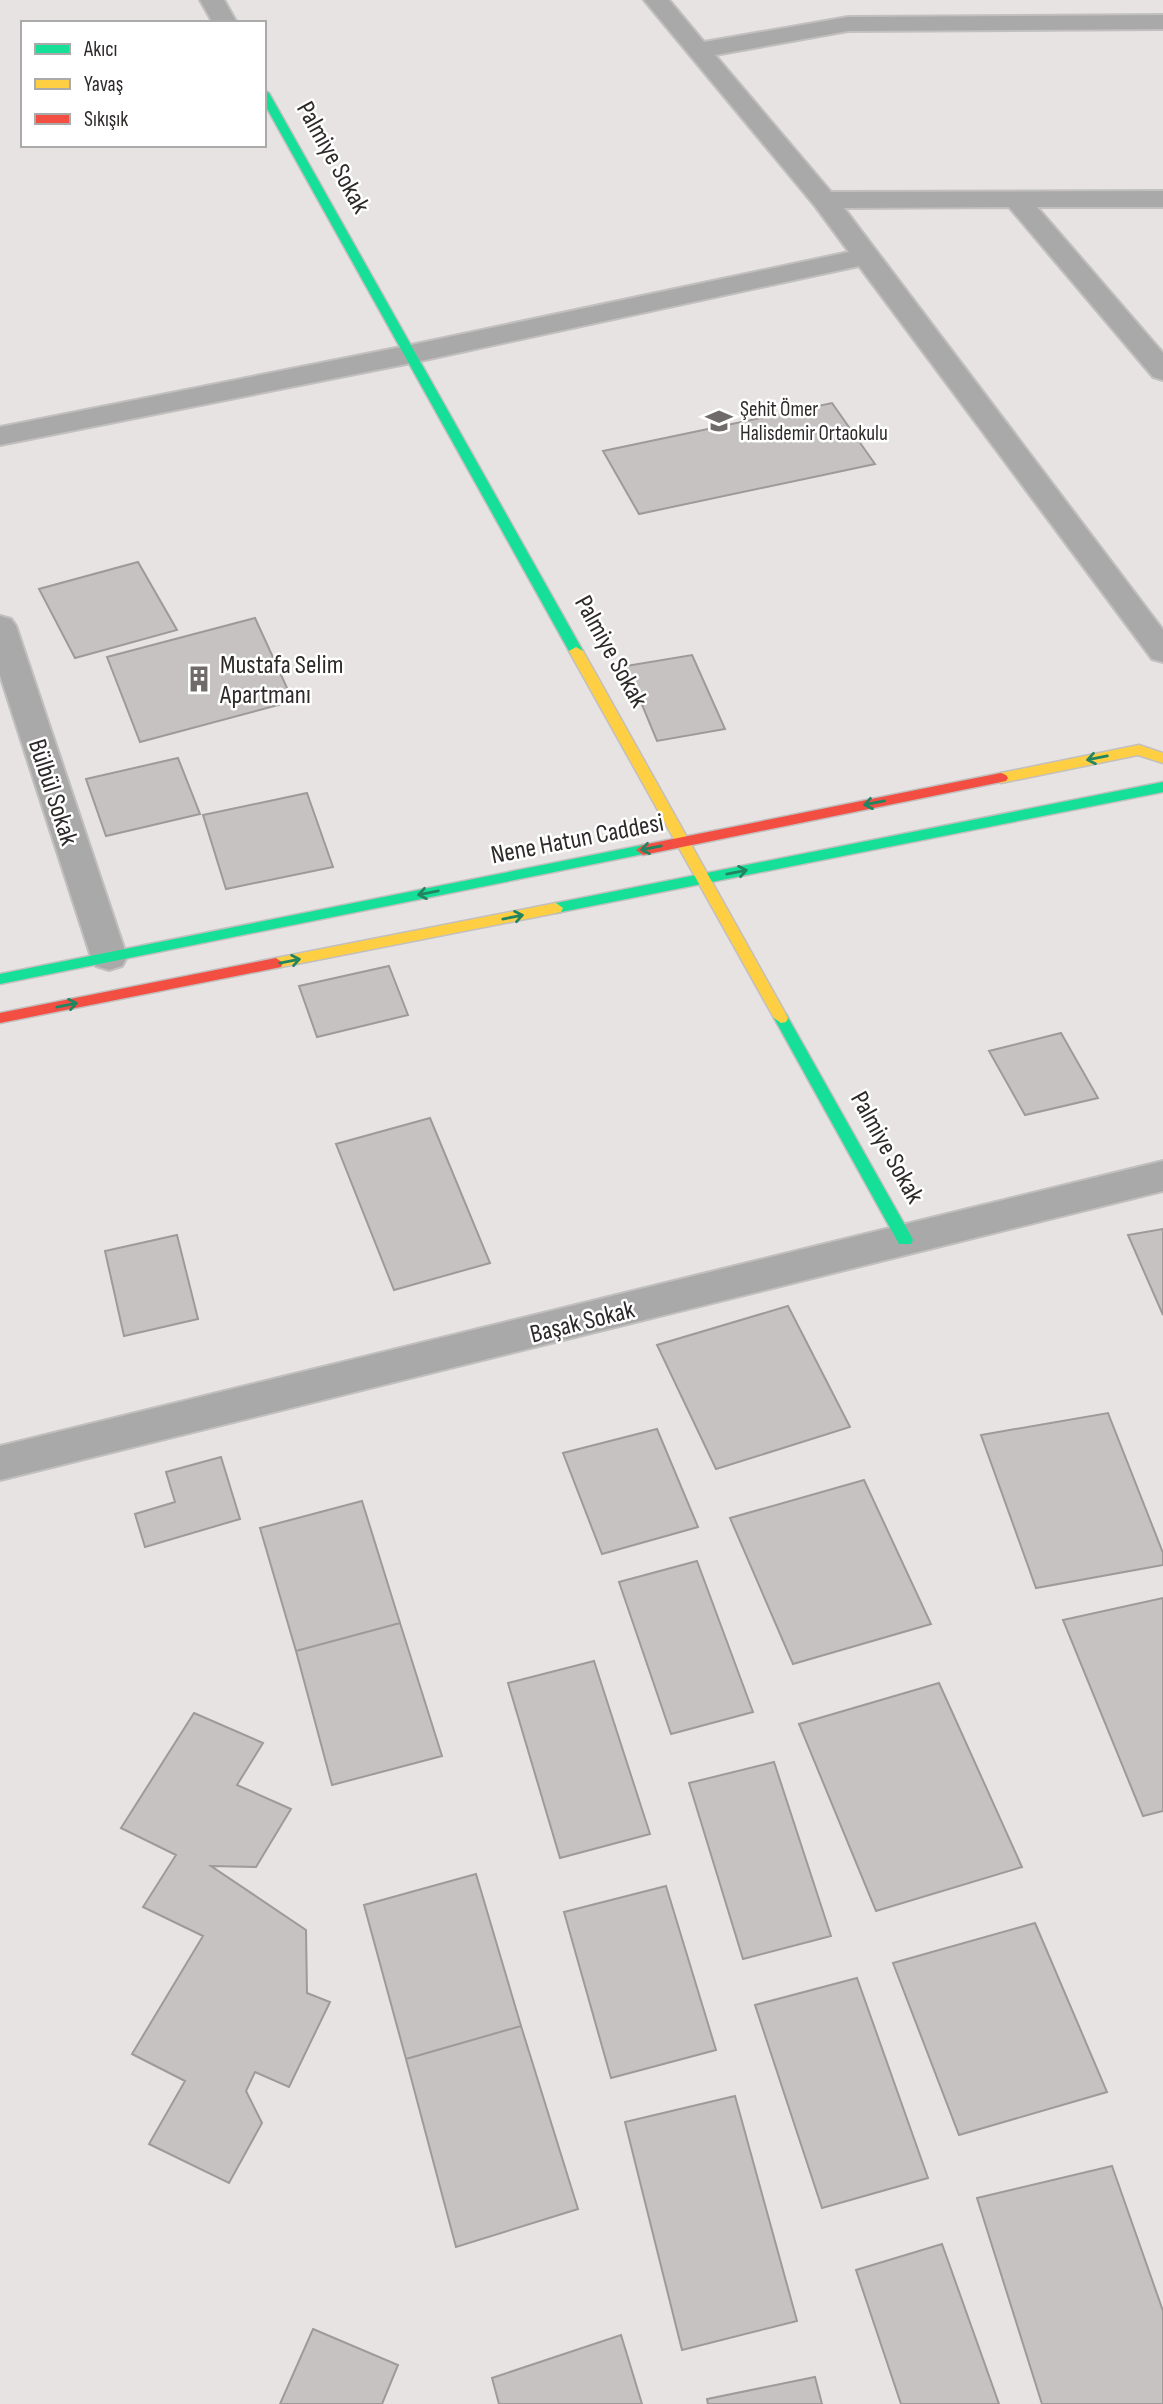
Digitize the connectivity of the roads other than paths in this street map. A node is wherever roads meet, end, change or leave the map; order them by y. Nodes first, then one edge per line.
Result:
1 (212, 0) edge
2 (656, 0) edge
3 (833, 0) edge
4 (224, 21) edge
5 (1163, 22) edge
6 (848, 24) junction
7 (699, 50) junction
8 (266, 97) edge
9 (1016, 199) junction
10 (1163, 199) edge
11 (824, 200) junction
12 (866, 256) junction
13 (411, 354) junction
14 (1163, 371) edge
15 (0, 436) edge
16 (0, 626) edge
17 (1163, 652) edge
18 (1163, 758) edge
19 (1163, 787) edge
20 (685, 841) junction
21 (705, 879) junction
22 (108, 957) junction
23 (0, 979) edge
24 (0, 1018) edge
25 (1163, 1176) edge
26 (905, 1240) junction
27 (0, 1463) edge

1 - 4 street
2 - 7 street
3 - 6 street
5 - 6 street
6 - 7 street
7 - 11 street
8 - 13 street, Palmiye Sokak
9 - 10 street
9 - 11 street
9 - 14 street
11 - 12 street
12 - 13 street
12 - 17 street
13 - 15 street
13 - 20 street, Palmiye Sokak
16 - 22 street, Bülbül Sokak
18 -> 20 street, Nene Hatun Caddesi
21 -> 19 street
20 - 21 street, Palmiye Sokak
20 -> 22 street, Nene Hatun Caddesi
24 -> 21 street
21 - 26 street, Palmiye Sokak
22 - 23 street, Nene Hatun Caddesi
25 - 26 street, Başak Sokak
26 - 27 street, Başak Sokak

